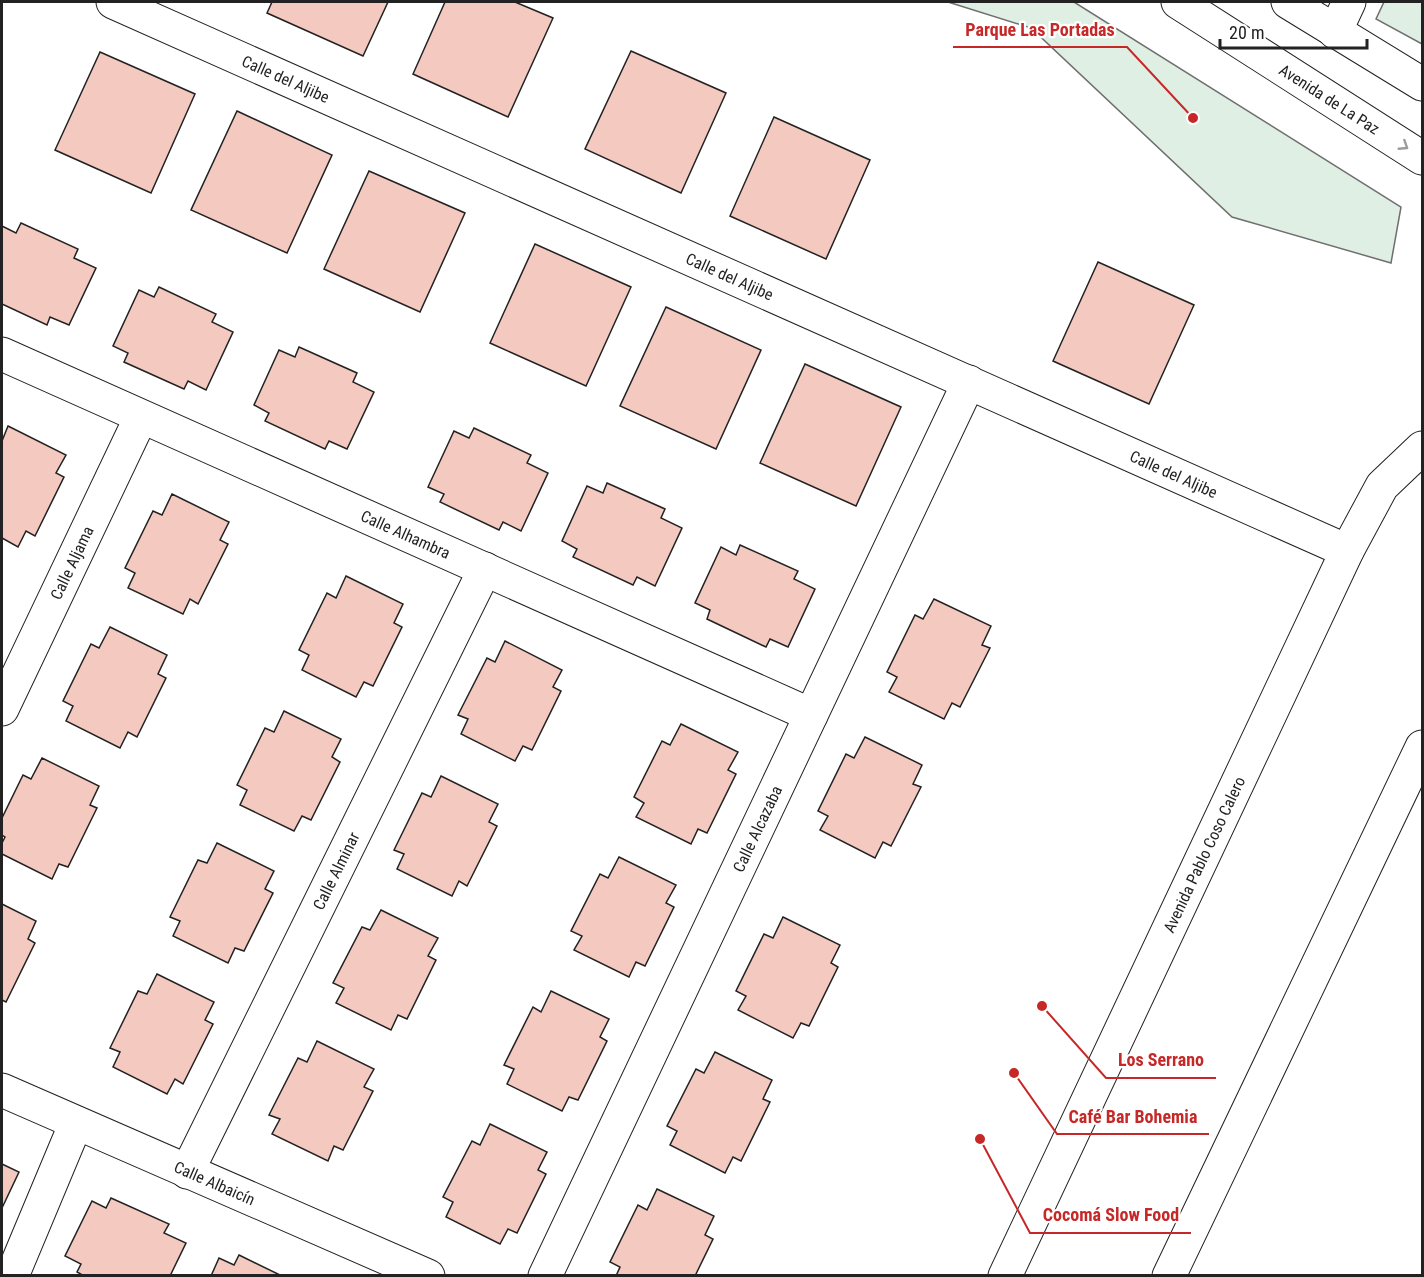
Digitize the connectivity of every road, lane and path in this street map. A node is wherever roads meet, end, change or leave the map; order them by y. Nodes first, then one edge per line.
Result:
1 (113, 2) edge
2 (1178, 2) edge
3 (1288, 2) edge
4 (1349, 2) edge
5 (1335, 32) junction
6 (1422, 84) edge
7 (1422, 158) edge
8 (2, 354) edge
9 (969, 382) junction
10 (141, 417) junction
11 (1422, 448) edge
12 (1347, 551) junction
13 (485, 569) junction
14 (2, 710) edge
15 (812, 715) junction
16 (1422, 747) edge
17 (2, 1090) edge
18 (76, 1123) junction
19 (188, 1172) junction
20 (12, 1275) edge
21 (428, 1275) edge
22 (545, 1275) edge
23 (1005, 1275) edge
24 (1170, 1275) edge

1 - 9 street, Calle del Aljibe
2 -> 7 street, Avenida de La Paz
3 - 5 street
4 - 5 street
5 - 6 street
8 - 10 street, Calle Alhambra
9 - 12 street, Calle del Aljibe
9 - 15 street, Calle Alcazaba
10 - 13 street, Calle Alhambra
10 - 14 street, Calle Aljama
11 - 12 street, Avenida Pablo Coso Calero
12 - 23 street, Avenida Pablo Coso Calero
13 - 15 street, Calle Alhambra
13 - 19 street, Calle Alminar
15 - 22 street, Calle Alcazaba
16 - 24 street
17 - 18 street, Calle Albaicín
18 - 19 street, Calle Albaicín
18 - 20 street
19 - 21 street, Calle Albaicín

